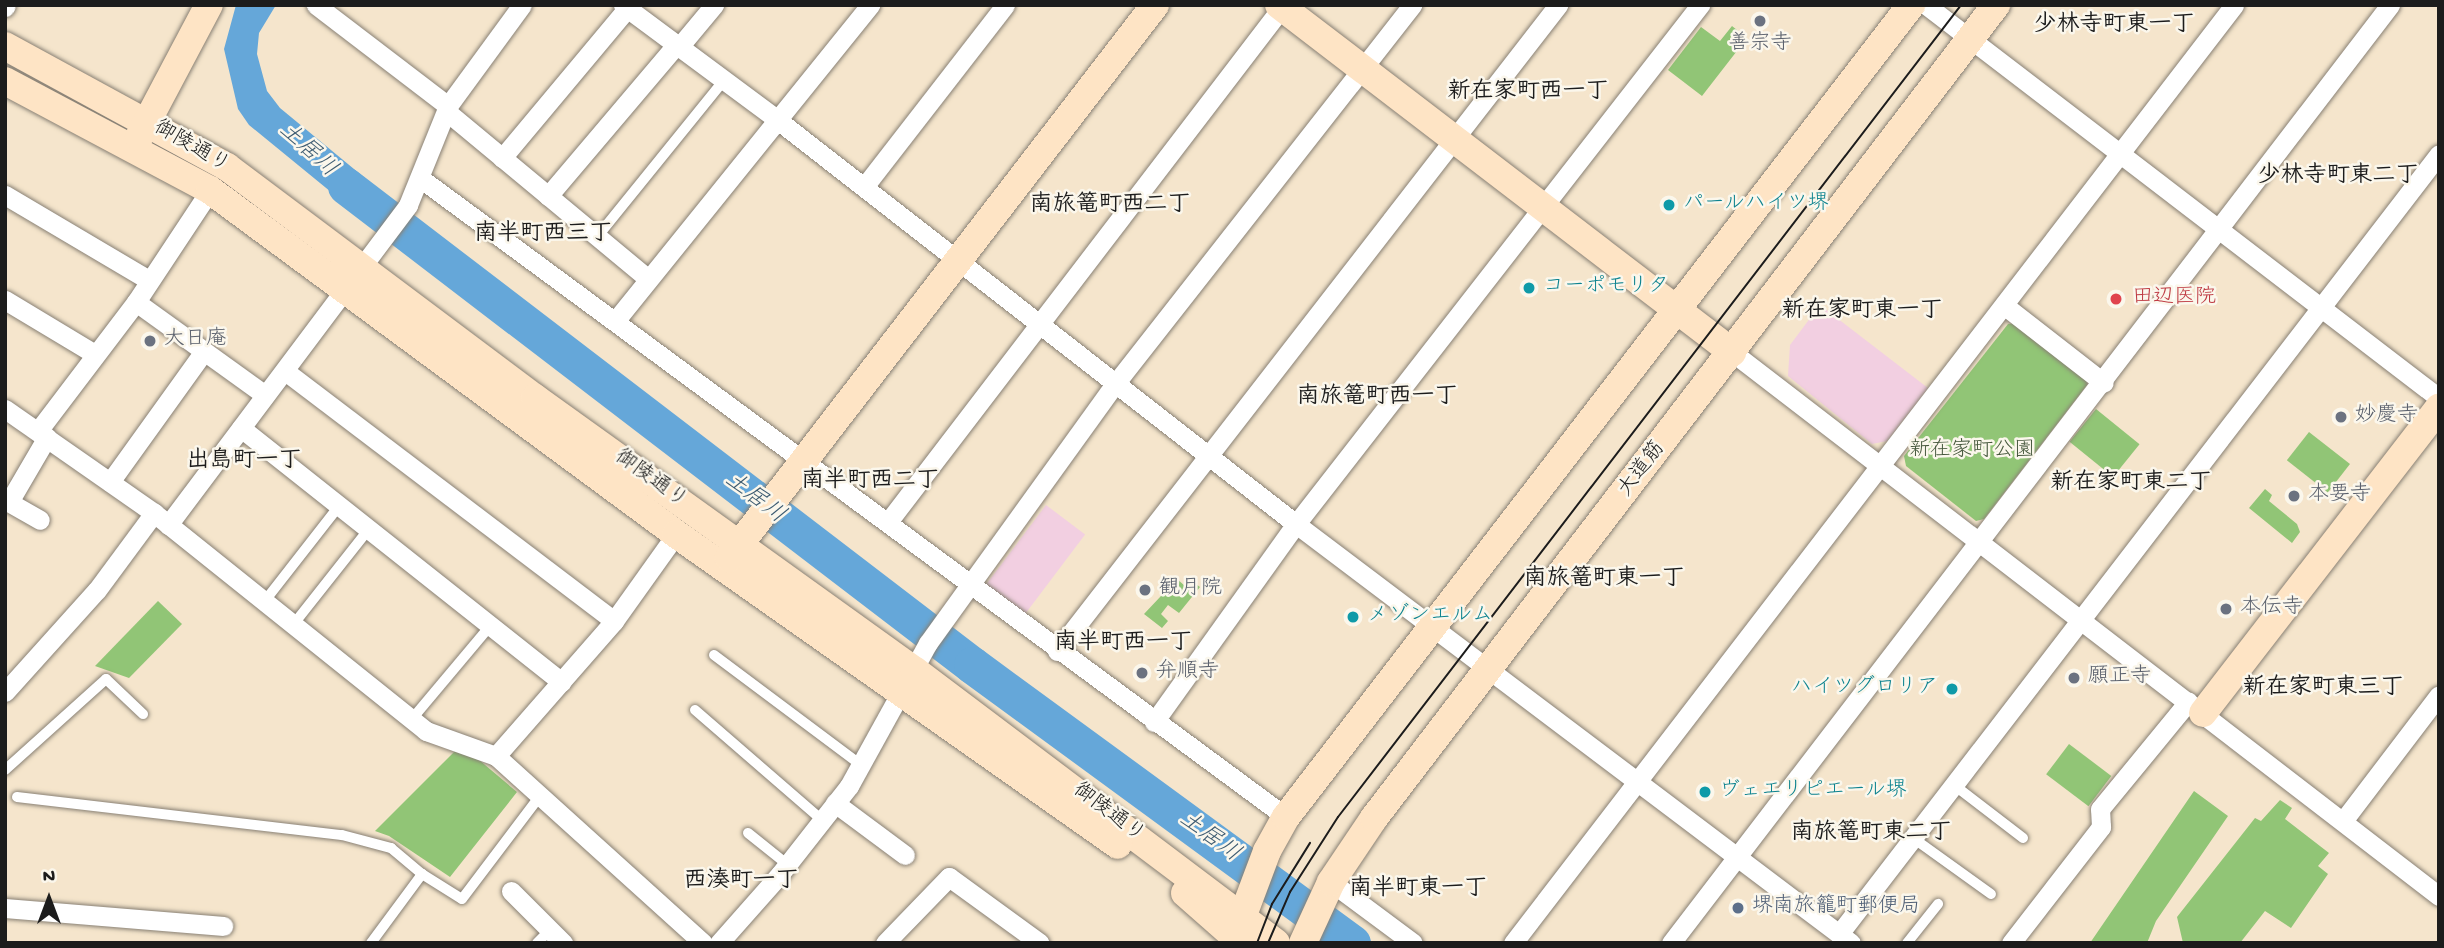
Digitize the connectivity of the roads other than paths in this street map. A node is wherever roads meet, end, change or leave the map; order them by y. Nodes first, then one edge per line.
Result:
1 (209, 5) edge
2 (316, 5) edge
3 (522, 5) edge
4 (713, 5) edge
5 (870, 5) edge
6 (1005, 5) edge
7 (1155, 5) edge
8 (1412, 5) edge
9 (1558, 5) edge
10 (1700, 5) edge
11 (1911, 5) edge
12 (1926, 5) edge
13 (1996, 5) edge
14 (2234, 5) edge
15 (2390, 5) edge
16 (626, 6) edge
17 (1280, 6) edge
18 (1970, 38) junction
19 (5, 46) edge
20 (678, 46) junction
21 (1364, 69) junction
22 (724, 80) junction
23 (5, 82) edge
24 (447, 108) junction
25 (775, 118) junction
26 (147, 122) junction
27 (1453, 140) junction
28 (133, 148) junction
29 (2121, 154) junction
30 (2439, 154) edge
31 (502, 158) junction
32 (419, 177) junction
33 (864, 187) junction
34 (210, 190) junction
35 (5, 195) edge
36 (548, 196) junction
37 (1543, 209) junction
38 (2220, 228) junction
39 (597, 237) junction
40 (958, 260) junction
41 (362, 268) junction
42 (648, 279) junction
43 (149, 280) junction
44 (344, 289) junction
45 (5, 300) edge
46 (136, 302) junction
47 (2005, 306) junction
48 (2322, 307) junction
49 (1677, 309) junction
50 (616, 320) junction
51 (1038, 323) junction
52 (204, 351) junction
53 (1732, 352) junction
54 (95, 354) junction
55 (285, 370) junction
56 (2104, 383) junction
57 (1115, 384) junction
58 (265, 395) junction
59 (2439, 398) edge
60 (2439, 408) edge
61 (5, 409) edge
62 (241, 428) junction
63 (43, 434) junction
64 (1209, 456) junction
65 (805, 461) junction
66 (1882, 466) junction
67 (110, 482) junction
68 (7, 501) edge
69 (339, 506) junction
70 (161, 519) junction
71 (40, 520) dead end
72 (888, 522) junction
73 (1297, 524) junction
74 (369, 530) junction
75 (676, 534) junction
76 (1979, 541) junction
77 (732, 555) junction
78 (970, 584) junction
79 (264, 601) junction
80 (2082, 620) junction
81 (614, 621) junction
82 (292, 625) junction
83 (490, 625) junction
84 (1436, 625) junction
85 (1057, 651) junction
86 (714, 655) dead end
87 (1492, 668) junction
88 (909, 681) junction
89 (562, 682) junction
90 (5, 692) edge
91 (2439, 695) edge
92 (2196, 708) junction
93 (695, 710) dead end
94 (143, 714) dead end
95 (412, 719) junction
96 (1154, 722) junction
97 (496, 756) junction
98 (861, 765) junction
99 (5, 771) edge
100 (1639, 779) junction
101 (1954, 785) junction
102 (540, 796) junction
103 (17, 797) dead end
104 (835, 803) junction
105 (1286, 817) junction
106 (822, 820) junction
107 (2343, 821) junction
108 (748, 833) dead end
109 (1913, 838) junction
110 (2023, 838) dead end
111 (905, 855) dead end
112 (1738, 856) junction
113 (788, 865) junction
114 (422, 874) junction
115 (1328, 888) junction
116 (511, 891) dead end
117 (1991, 894) dead end
118 (2439, 896) edge
119 (1938, 904) dead end
120 (5, 908) edge
121 (1241, 924) edge
122 (223, 926) dead end
123 (1306, 937) edge
124 (550, 938) edge
125 (1845, 938) edge
126 (371, 943) edge
127 (703, 943) edge
128 (719, 943) edge
129 (886, 943) edge
130 (1040, 943) edge
131 (1276, 943) edge
132 (1413, 943) edge
133 (1513, 943) edge
134 (1671, 943) edge
135 (1906, 943) edge
136 (2011, 943) edge

1 - 26 street
2 - 24 street
3 - 24 street
4 - 20 street
5 - 25 street
6 - 33 street
7 - 40 street
8 - 21 street
9 - 27 street
10 - 37 street
11 - 49 street
12 - 18 street
13 - 18 street, 大道筋
14 - 29 street
15 - 38 street
16 - 20 street
16 - 31 street
17 - 21 street
17 - 51 street
18 - 29 street
18 - 53 street, 大道筋
19 - 26 street, 御陵通り
20 - 22 street
20 - 36 street
21 - 27 street
21 - 57 street
22 - 25 street
22 - 39 lane
23 - 28 street, 御陵通り
24 - 31 street
24 - 32 street
25 - 33 street
25 - 42 street
26 - 28 street
26 - 41 street, 御陵通り
27 - 37 street
27 - 64 street
28 - 34 street, 御陵通り
29 - 38 street
29 - 47 street
30 - 48 street
31 - 36 street
32 - 41 street
32 - 50 street
33 - 40 street
34 - 43 street
34 - 44 street, 御陵通り
35 - 43 street
36 - 39 street
37 - 49 street
37 - 73 street
38 - 48 street
38 - 56 street
39 - 42 street
40 - 51 street
40 - 65 street
41 - 44 street
41 - 77 street, 御陵通り
42 - 50 street
43 - 46 street
44 - 55 street
44 - 75 street, 御陵通り
45 - 54 street
46 - 52 street
46 - 54 street
47 - 56 street
47 - 66 street
48 - 59 street
48 - 80 street
49 - 53 street
49 - 84 street
50 - 65 street
51 - 57 street
51 - 72 street
52 - 58 street
52 - 67 street
53 - 66 street
53 - 87 street, 大道筋
54 - 63 street
55 - 58 street
55 - 81 street
56 - 76 street
57 - 64 street
57 - 78 street
58 - 62 street
60 - 92 street
61 - 63 street
62 - 69 street
62 - 70 street
63 - 67 street
63 - 68 street
64 - 73 street
64 - 85 street
65 - 72 street
65 - 77 street
66 - 76 street
66 - 100 street
67 - 70 street
68 - 71 street
69 - 74 street
69 - 79 lane
70 - 79 street
70 - 90 street
72 - 78 street
73 - 84 street
73 - 96 street
74 - 82 lane
74 - 83 street
75 - 77 street, 御陵通り
75 - 81 street
76 - 80 street
76 - 112 street
77 - 88 street, 御陵通り
78 - 85 street
78 - 88 street
79 - 82 street
80 - 92 street
80 - 101 street
81 - 89 street
82 - 95 street
83 - 89 street
83 - 95 lane
84 - 87 street
84 - 105 street
85 - 96 street
86 - 98 lane
87 - 100 street
87 - 115 street, 大道筋
88 - 98 street
88 - 121 street, 御陵通り
89 - 97 street
91 - 107 street
92 - 107 street
92 - 136 street
93 - 106 lane
94 - 99 lane
95 - 97 street
96 - 105 street
97 - 102 street
98 - 104 street
100 - 112 street
100 - 133 street
101 - 109 street
101 - 110 lane
102 - 114 lane
102 - 127 street
103 - 114 lane
104 - 106 street
104 - 111 street
105 - 121 street
106 - 113 street
107 - 118 street
108 - 113 lane
109 - 117 lane
109 - 125 street
112 - 125 street
112 - 134 street
113 - 128 street
114 - 126 lane
115 - 123 street, 大道筋
115 - 132 street
116 - 124 street
119 - 135 lane
120 - 122 street
121 - 131 street, 御陵通り
129 - 130 street

